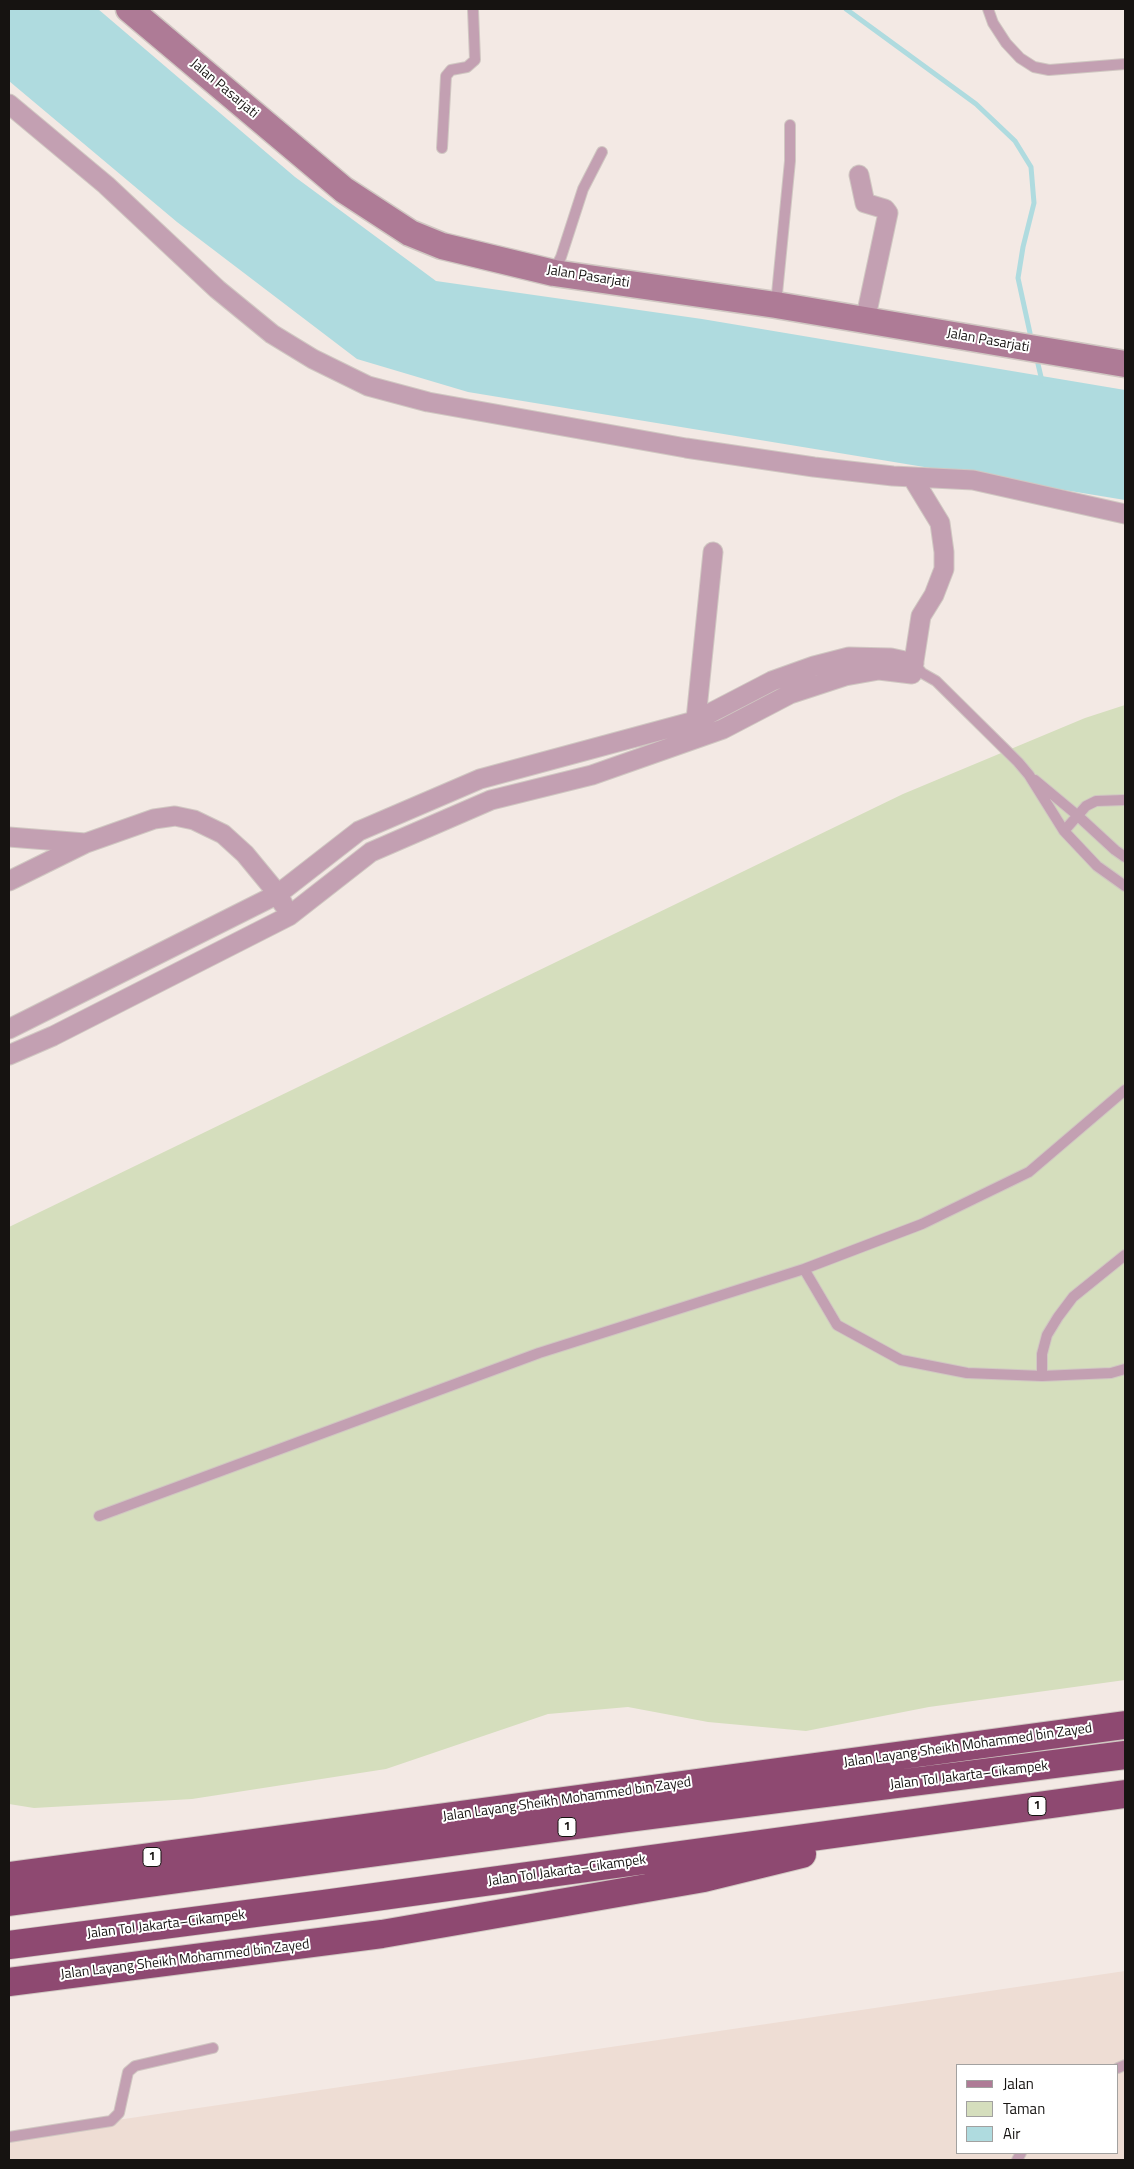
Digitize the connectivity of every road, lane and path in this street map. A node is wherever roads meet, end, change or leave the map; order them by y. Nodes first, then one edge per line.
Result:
1 (128, 9) edge
2 (473, 9) edge
3 (988, 9) edge
4 (1125, 64) edge
5 (9, 104) edge
6 (790, 126) dead end
7 (442, 148) dead end
8 (602, 152) dead end
9 (859, 175) dead end
10 (554, 273) junction
11 (776, 305) junction
12 (865, 321) junction
13 (1125, 364) edge
14 (912, 476) junction
15 (1125, 514) edge
16 (712, 552) dead end
17 (916, 670) junction
18 (694, 730) junction
19 (1029, 775) junction
20 (1125, 800) edge
21 (1077, 815) junction
22 (1064, 831) junction
23 (9, 837) edge
24 (86, 843) junction
25 (1125, 857) edge
26 (9, 879) edge
27 (1125, 886) edge
28 (278, 894) junction
29 (289, 916) junction
30 (9, 1029) edge
31 (9, 1055) edge
32 (1125, 1090) edge
33 (1125, 1255) edge
34 (804, 1269) junction
35 (1125, 1369) edge
36 (1042, 1376) junction
37 (99, 1516) dead end
38 (1125, 1725) edge
39 (1125, 1755) edge
40 (1125, 1794) edge
41 (949, 1818) junction
42 (9, 1876) edge
43 (9, 1902) edge
44 (9, 1945) edge
45 (9, 1982) edge
46 (214, 2048) dead end
47 (9, 2137) edge

1 - 10 main road, Jalan Pasarjati
2 - 7 lane
3 - 4 lane
5 - 14 street
6 - 11 lane
8 - 10 lane
9 - 12 street
10 - 11 main road, Jalan Pasarjati
11 - 12 main road, Jalan Pasarjati
12 - 13 main road, Jalan Pasarjati
14 - 15 street
14 - 17 street
16 - 18 street
17 - 18 street
17 - 19 lane
18 - 28 street
18 - 29 street
19 - 21 lane
19 - 22 lane
20 - 21 lane
21 - 22 lane
21 - 25 lane
22 - 27 lane
23 - 24 street
24 - 26 street
24 - 28 street
28 - 29 street
28 - 30 street
29 - 31 street
32 - 34 lane
33 - 36 lane
34 - 36 lane
34 - 37 lane
35 - 36 lane
38 - 42 highway, Jalan Layang Sheikh Mohammed bin Zayed / 1
39 - 43 highway, Jalan Tol Jakarta–Cikampek / 1
40 - 41 highway, Jalan Tol Jakarta–Cikampek / 1
41 - 44 highway, Jalan Tol Jakarta–Cikampek / 1
41 - 45 highway, Jalan Layang Sheikh Mohammed bin Zayed / 1
46 - 47 lane

